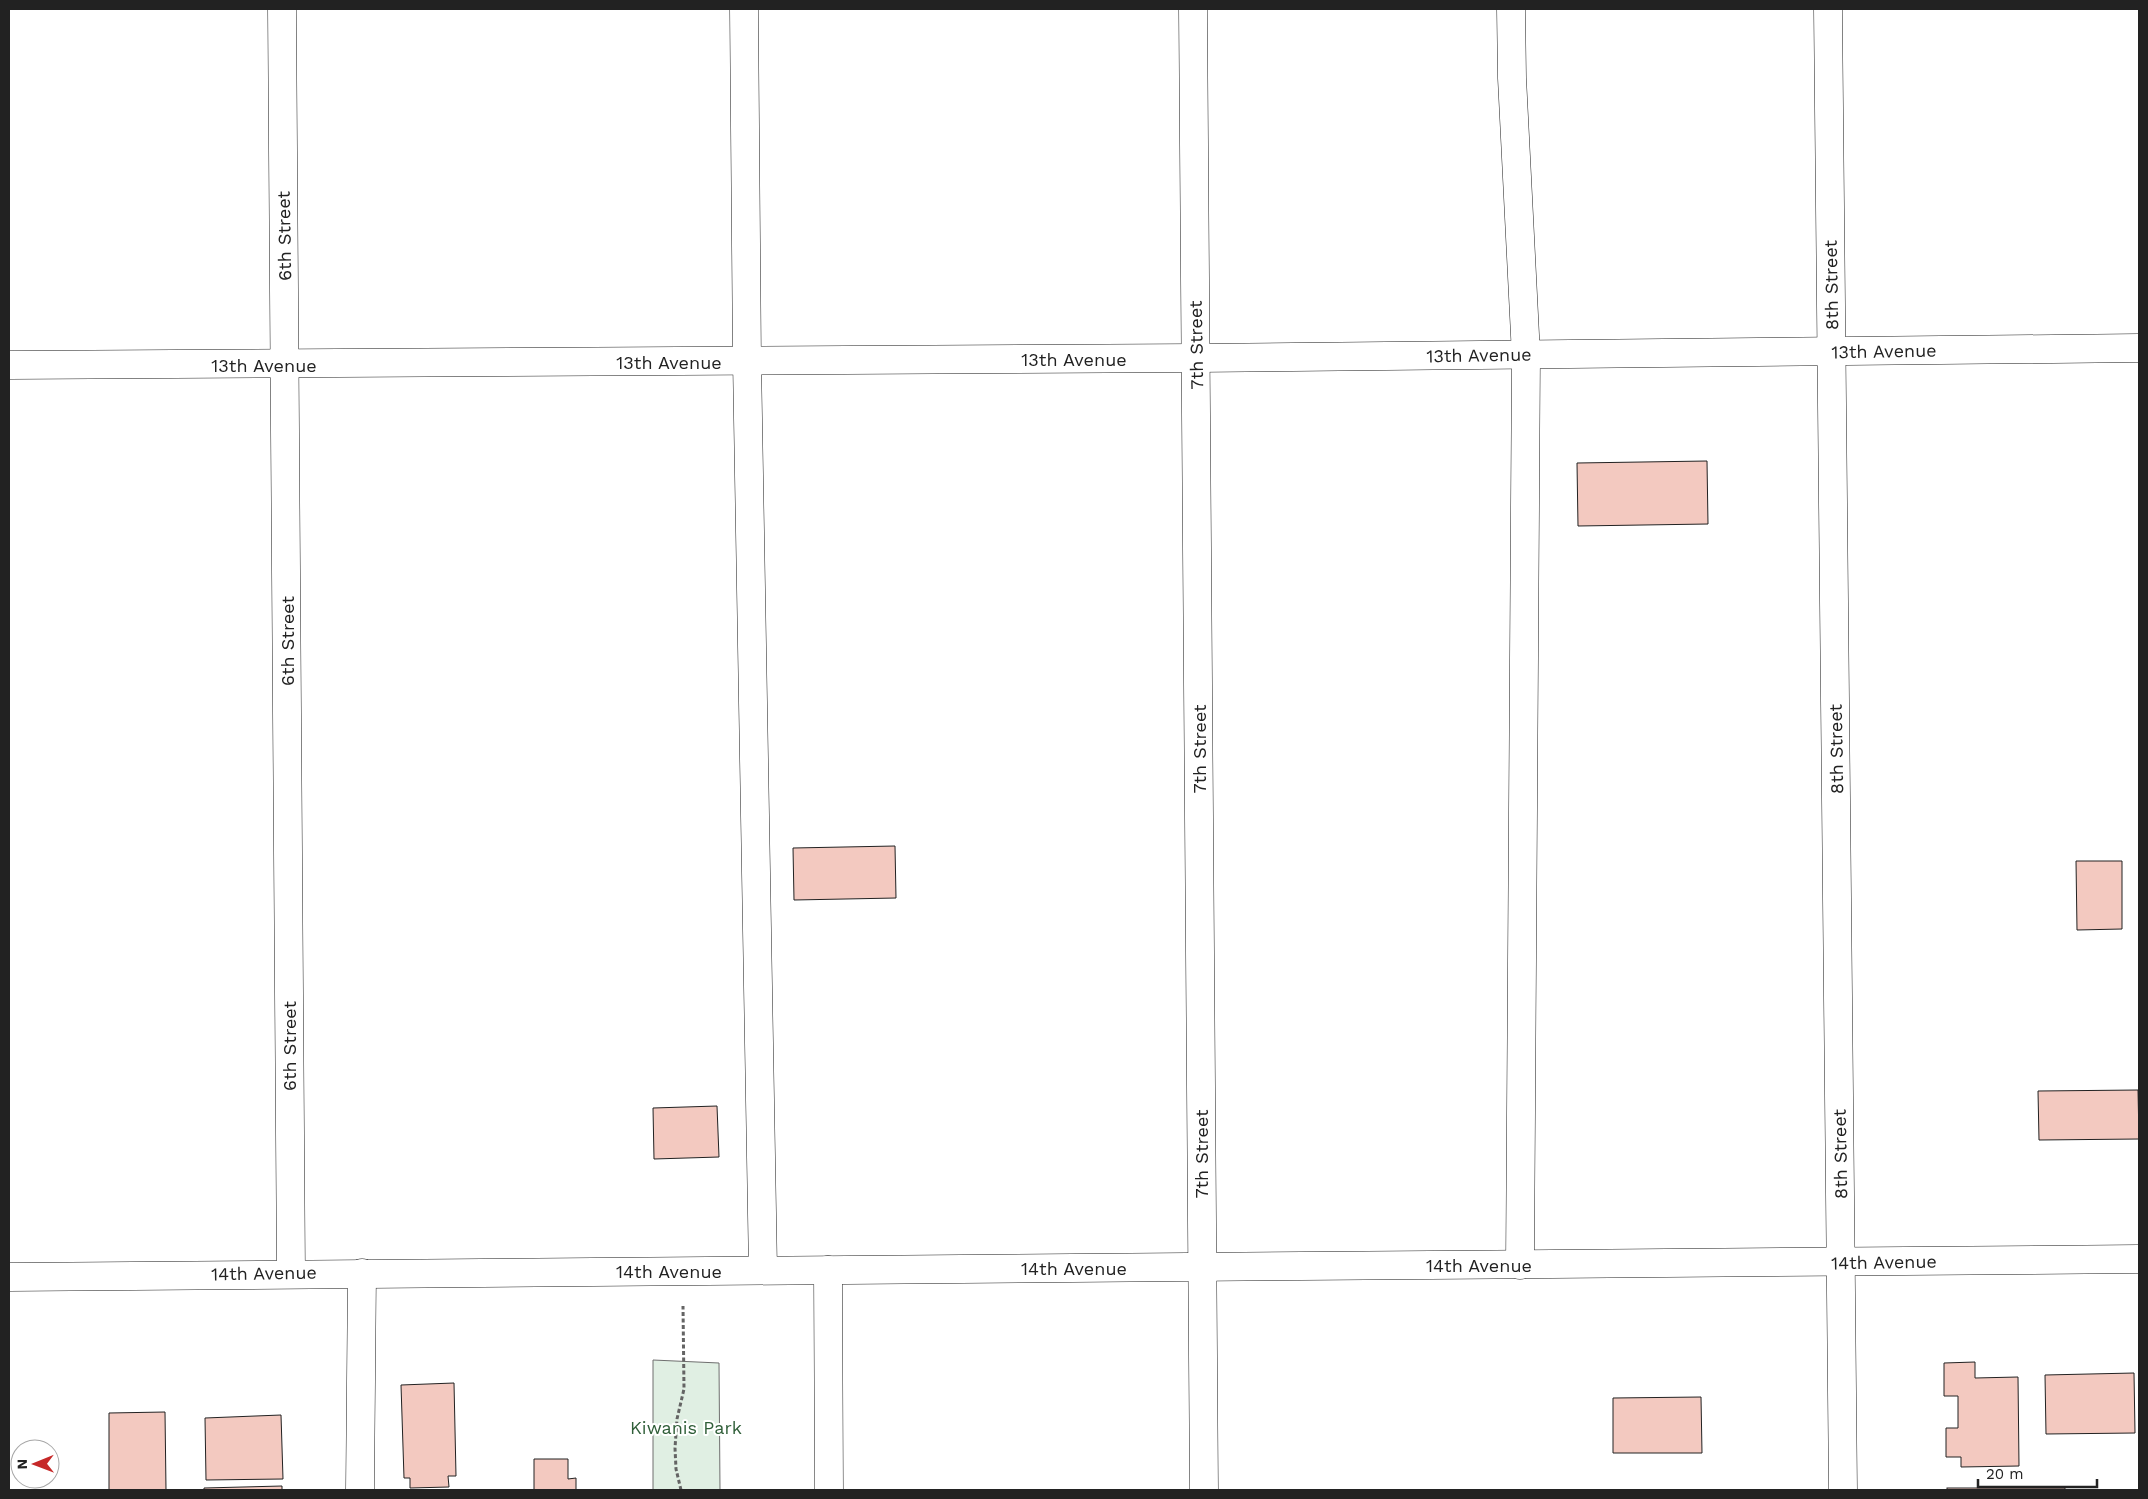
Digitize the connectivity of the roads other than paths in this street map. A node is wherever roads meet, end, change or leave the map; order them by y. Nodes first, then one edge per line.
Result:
1 (282, 9) edge
2 (744, 9) edge
3 (1193, 9) edge
4 (1511, 9) edge
5 (1828, 9) edge
6 (2139, 348) edge
7 (1832, 352) junction
8 (1526, 355) junction
9 (1197, 358) junction
10 (747, 361) junction
11 (9, 365) edge
12 (285, 365) junction
13 (2139, 1259) edge
14 (1841, 1263) junction
15 (1520, 1265) junction
16 (1202, 1268) junction
17 (763, 1270) junction
18 (828, 1270) junction
19 (291, 1273) junction
20 (362, 1273) junction
21 (9, 1277) edge
22 (360, 1490) edge
23 (829, 1490) edge
24 (1204, 1490) edge
25 (1843, 1490) edge

1 - 12 street, 6th Street
2 - 10 street
3 - 9 street, 7th Street
4 - 8 street
5 - 7 street, 8th Street
6 - 7 street, 13th Avenue
7 - 8 street, 13th Avenue
7 - 14 street, 8th Street
8 - 9 street, 13th Avenue
8 - 15 street
9 - 10 street, 13th Avenue
9 - 16 street, 7th Street
10 - 12 street, 13th Avenue
10 - 17 street
11 - 12 street, 13th Avenue
12 - 19 street, 6th Street
13 - 14 street, 14th Avenue
14 - 15 street, 14th Avenue
14 - 25 street, 8th Street
15 - 16 street, 14th Avenue
16 - 18 street, 14th Avenue
16 - 24 street, 7th Street
17 - 18 street, 14th Avenue
17 - 20 street, 14th Avenue
18 - 23 street
19 - 20 street, 14th Avenue
19 - 21 street, 14th Avenue
20 - 22 street

